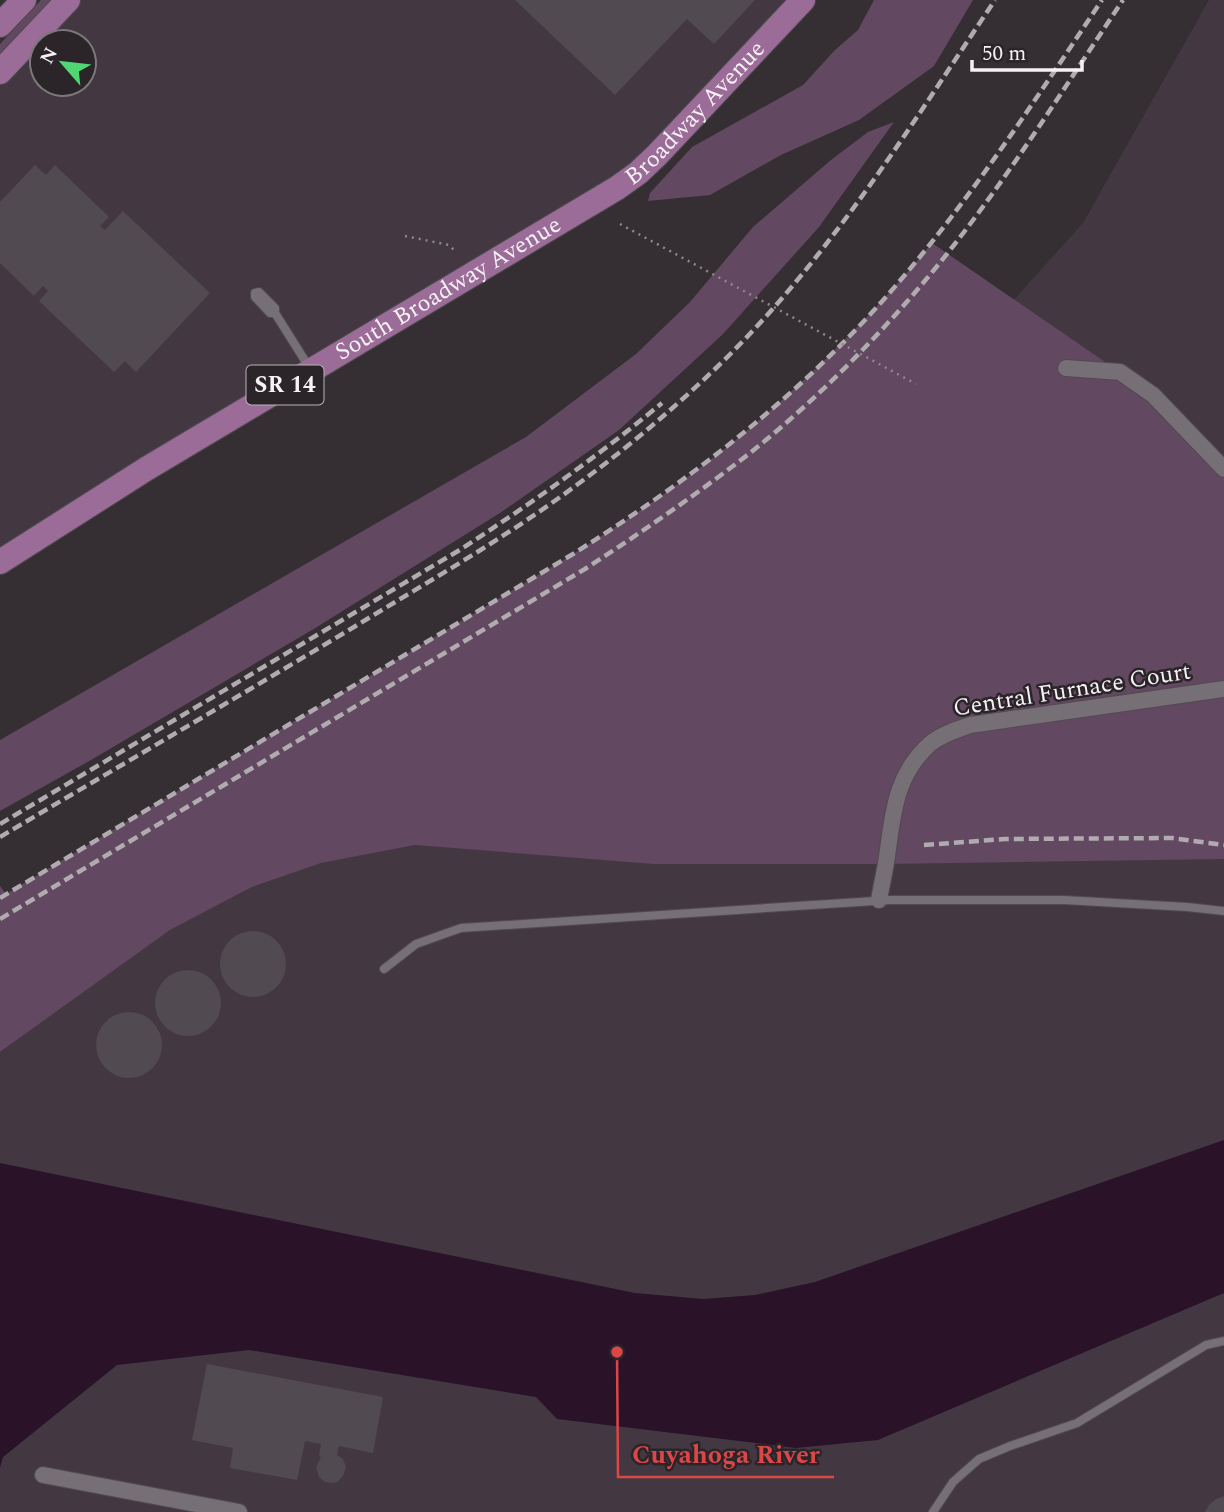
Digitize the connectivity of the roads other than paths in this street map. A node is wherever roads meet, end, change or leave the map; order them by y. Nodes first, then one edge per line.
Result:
1 (24, 0) edge
2 (68, 0) edge
3 (803, 0) edge
4 (0, 25) edge
5 (0, 72) edge
6 (574, 215) joint
7 (275, 313) dead end
8 (1066, 368) dead end
9 (311, 370) junction
10 (1224, 469) edge
11 (0, 562) edge
12 (1224, 689) edge
13 (879, 900) junction
14 (1224, 911) edge
15 (384, 969) dead end
16 (1224, 1341) edge
17 (43, 1475) dead end
18 (239, 1512) edge
19 (933, 1512) edge

1 - 4 main road
2 - 5 main road
3 - 6 main road, Broadway Avenue / SR 14
6 - 9 main road, South Broadway Avenue / SR 14
7 - 9 lane
8 - 10 street
9 - 11 main road, South Broadway Avenue / SR 14
12 - 13 street, Central Furnace Court
13 - 14 lane
13 - 15 lane
16 - 19 lane
17 - 18 street

